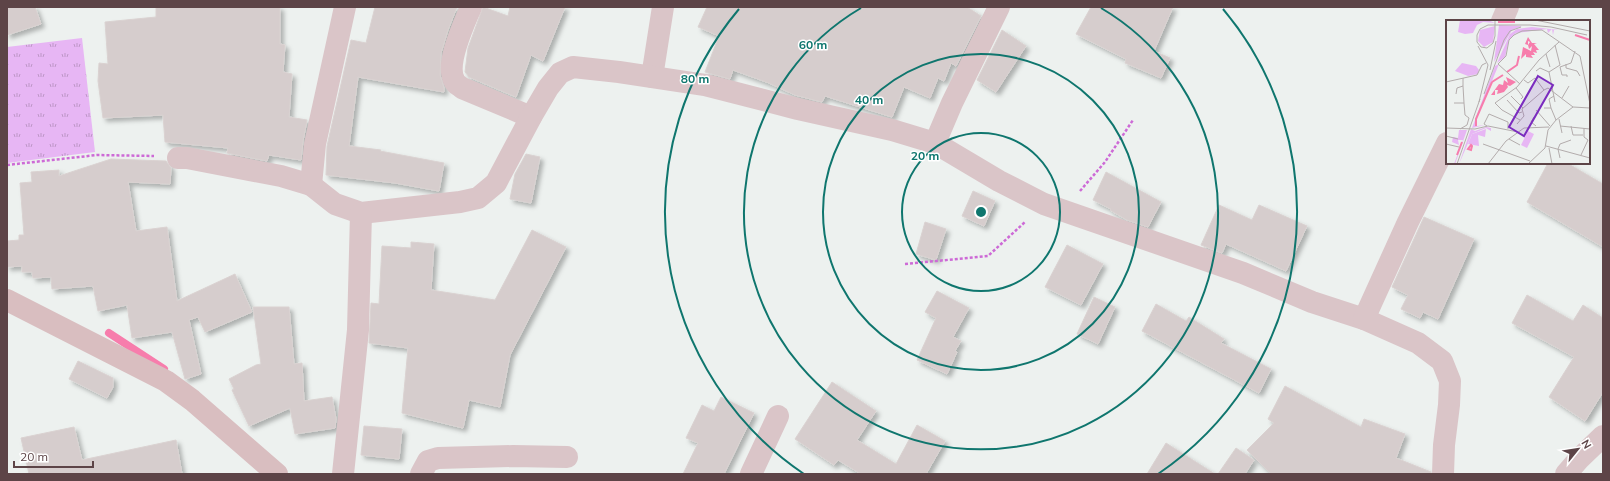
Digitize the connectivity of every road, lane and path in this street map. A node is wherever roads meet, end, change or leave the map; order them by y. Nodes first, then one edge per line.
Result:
1 (345, 7) edge
2 (471, 7) edge
3 (663, 7) edge
4 (999, 7) edge
5 (1508, 7) edge
6 (1502, 20) edge
7 (652, 77) junction
8 (531, 117) junction
9 (1133, 120) dead end
10 (935, 143) junction
11 (1446, 145) edge
12 (178, 158) joint
13 (7, 165) edge
14 (311, 185) junction
15 (1054, 207) junction
16 (361, 213) junction
17 (905, 264) dead end
18 (7, 300) edge
19 (1364, 319) junction
20 (778, 416) dead end
21 (1603, 436) edge
22 (567, 457) dead end
23 (277, 474) edge
24 (343, 474) edge
25 (421, 474) edge
26 (751, 474) edge
27 (1443, 474) edge
28 (1566, 474) edge

1 - 14 street
2 - 8 street
3 - 7 street
4 - 10 street
5 - 6 street
7 - 8 street
7 - 10 street
8 - 16 street
9 - 15 path
10 - 15 street
11 - 19 street
12 - 13 path
12 - 14 street
14 - 16 street
15 - 17 path
15 - 19 street
16 - 24 street
18 - 23 street
19 - 27 street
20 - 26 street
21 - 28 street
22 - 25 street

